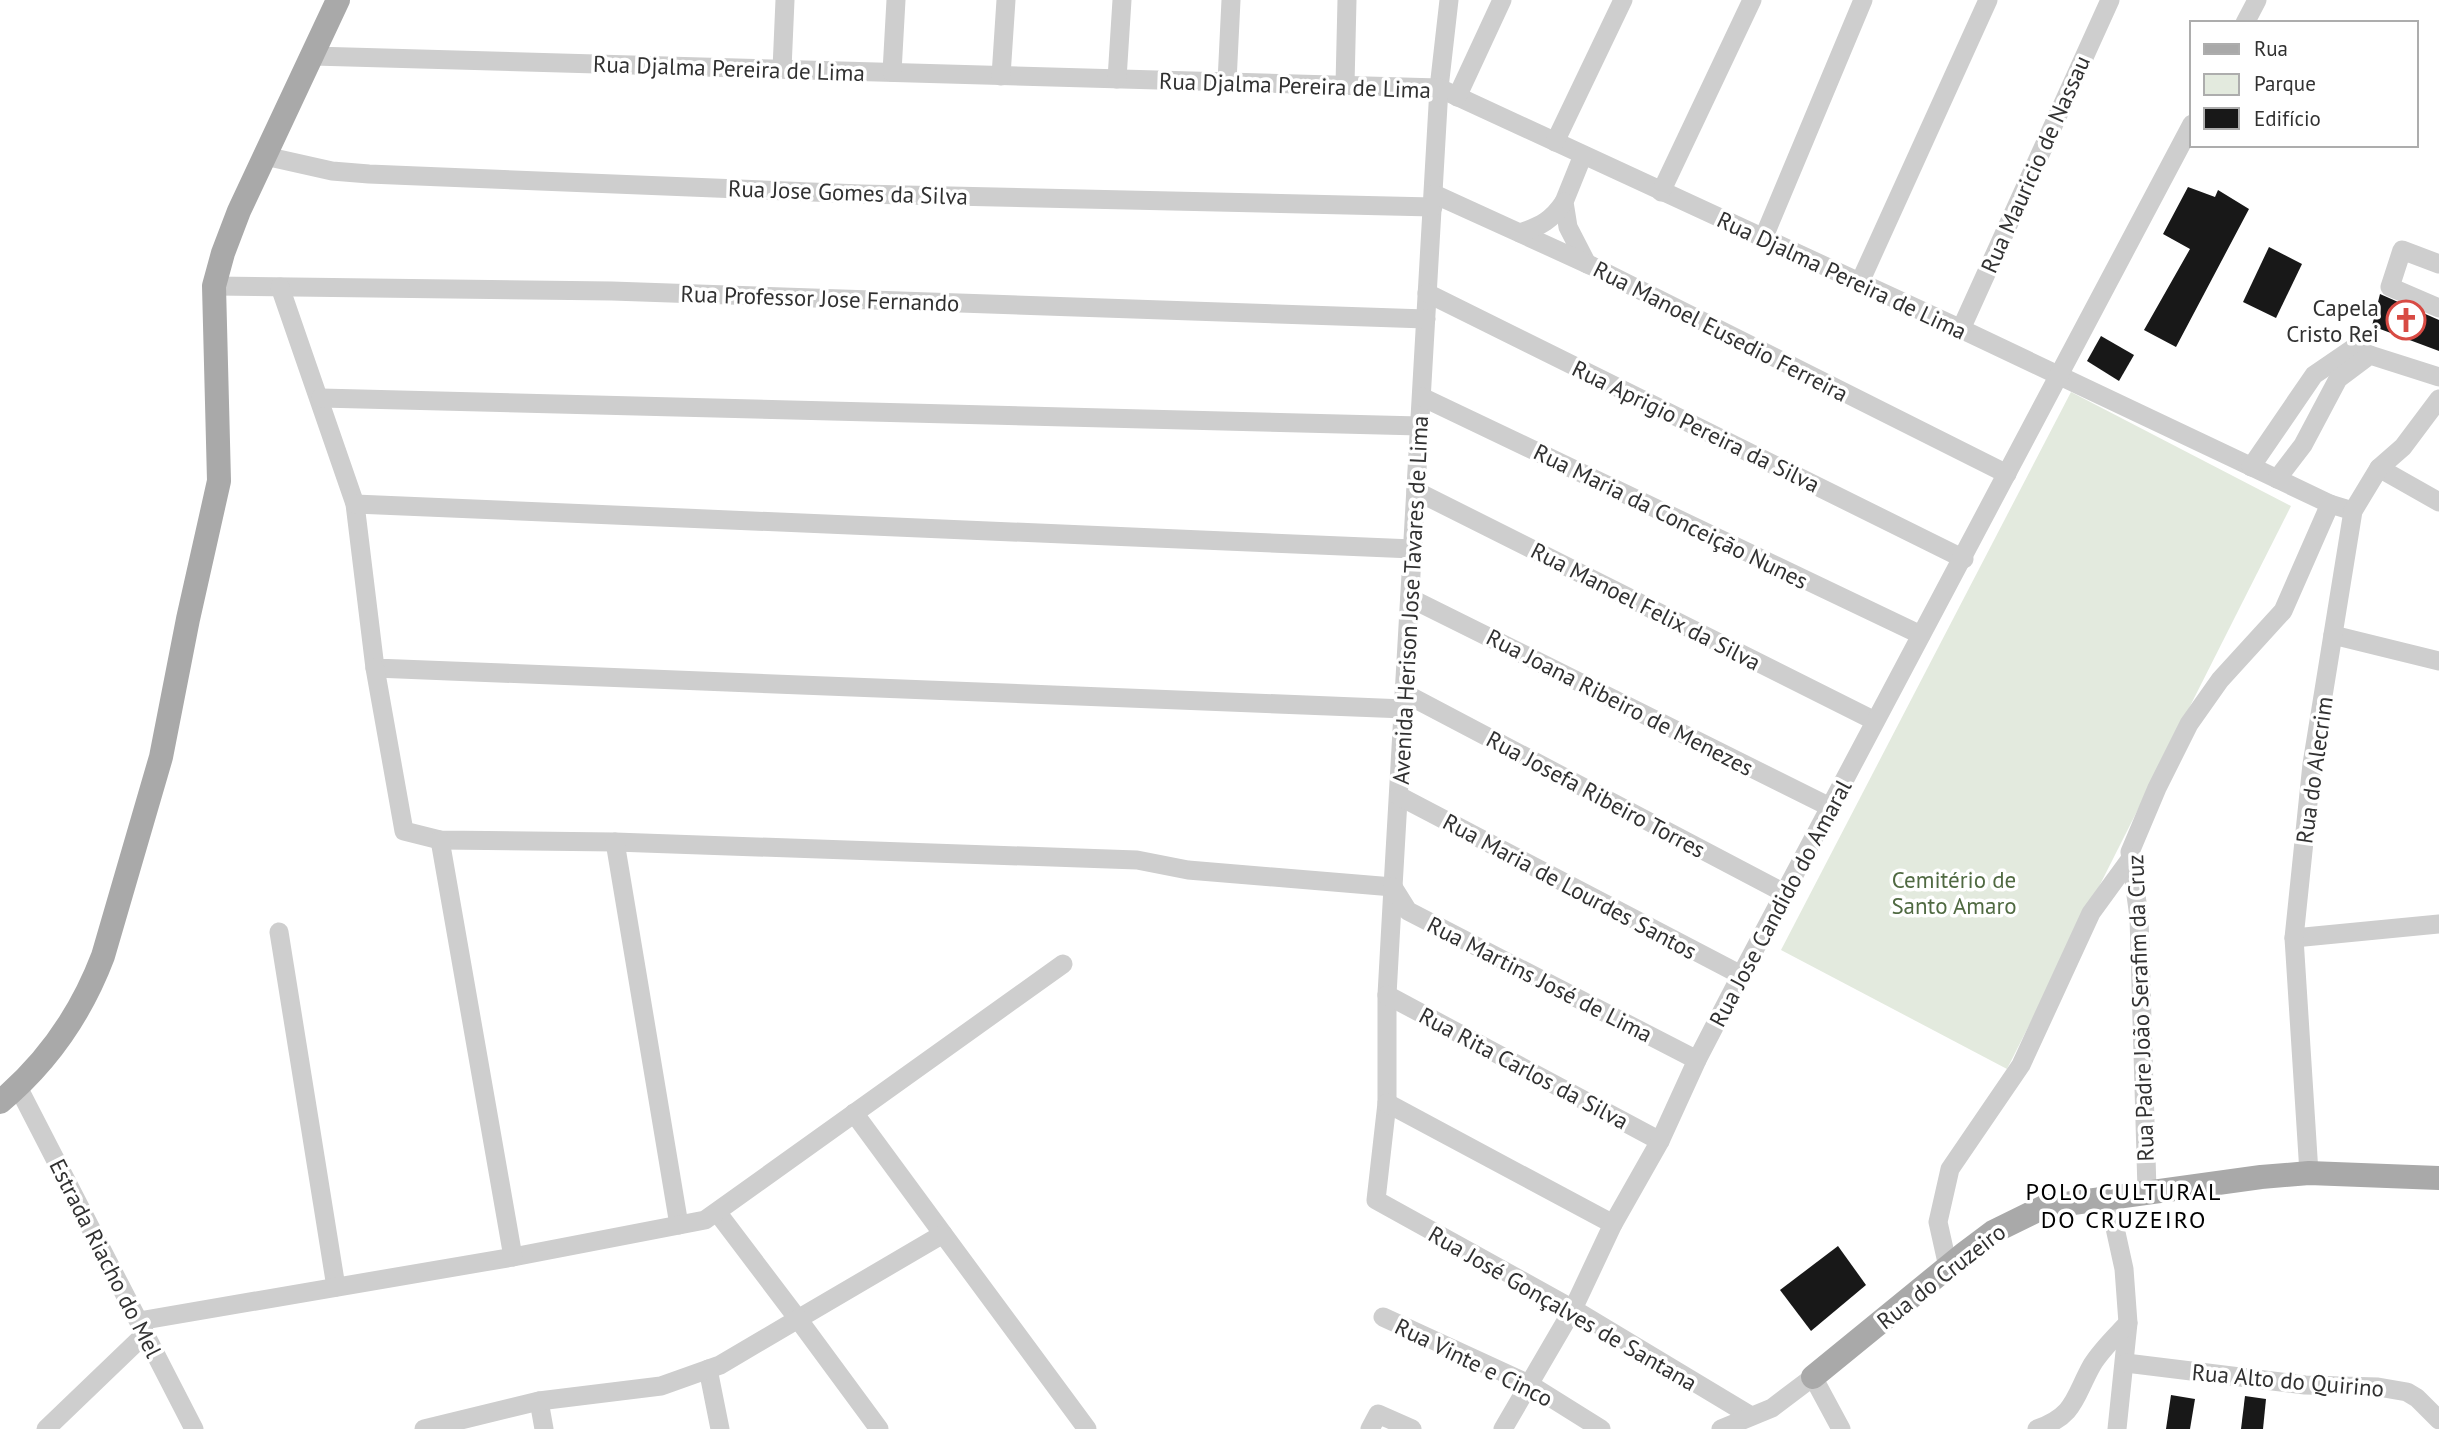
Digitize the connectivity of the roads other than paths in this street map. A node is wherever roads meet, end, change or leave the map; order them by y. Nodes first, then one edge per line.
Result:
1 (338, 0) edge
2 (785, 0) edge
3 (896, 0) edge
4 (1006, 0) edge
5 (1122, 0) edge
6 (1231, 0) edge
7 (1348, 0) edge
8 (1449, 0) edge
9 (1502, 0) edge
10 (1623, 0) edge
11 (1752, 0) edge
12 (1863, 0) edge
13 (1988, 0) edge
14 (2110, 0) edge
15 (2257, 0) edge
16 (2246, 21) edge
17 (313, 56) junction
18 (782, 69) junction
19 (892, 72) junction
20 (1001, 76) junction
21 (1117, 79) junction
22 (1227, 82) junction
23 (1345, 85) junction
24 (1439, 88) junction
25 (1457, 97) junction
26 (2190, 128) edge
27 (1555, 142) junction
28 (1583, 155) junction
29 (265, 156) junction
30 (1661, 192) junction
31 (1433, 201) junction
32 (1564, 202) junction
33 (1520, 233) junction
34 (1763, 239) junction
35 (1587, 264) junction
36 (2439, 264) edge
37 (1860, 282) junction
38 (214, 286) junction
39 (280, 287) junction
40 (1427, 293) junction
41 (2439, 308) edge
42 (1426, 319) junction
43 (1961, 329) junction
44 (2370, 355) junction
45 (2439, 377) edge
46 (2059, 378) junction
47 (1422, 397) junction
48 (321, 398) junction
49 (2437, 407) edge
50 (1420, 426) junction
51 (2251, 467) junction
52 (2379, 468) junction
53 (2007, 474) junction
54 (2277, 479) junction
55 (1416, 491) junction
56 (2439, 502) edge
57 (355, 504) junction
58 (2330, 504) junction
59 (2353, 511) junction
60 (1413, 549) junction
61 (1964, 559) junction
62 (1410, 598) junction
63 (1921, 635) junction
64 (2333, 635) junction
65 (2439, 661) edge
66 (375, 668) junction
67 (1405, 701) junction
68 (1875, 721) junction
69 (1399, 796) junction
70 (1830, 807) junction
71 (440, 840) junction
72 (615, 842) junction
73 (2131, 858) junction
74 (1393, 887) junction
75 (1786, 894) junction
76 (2439, 924) edge
77 (279, 932) dead end
78 (2294, 938) junction
79 (1063, 964) dead end
80 (1741, 975) junction
81 (1387, 995) junction
82 (1697, 1060) junction
83 (9, 1094) edge
84 (1387, 1102) junction
85 (855, 1113) junction
86 (1660, 1141) junction
87 (2309, 1173) junction
88 (2439, 1178) edge
89 (2147, 1190) junction
90 (2108, 1196) junction
91 (1376, 1200) joint
92 (717, 1212) junction
93 (1613, 1224) junction
94 (680, 1225) junction
95 (943, 1234) junction
96 (513, 1257) junction
97 (1948, 1267) junction
98 (335, 1287) junction
99 (1573, 1309) junction
100 (1383, 1317) dead end
101 (798, 1319) junction
102 (2128, 1323) junction
103 (142, 1327) junction
104 (2126, 1363) junction
105 (708, 1369) junction
106 (1813, 1377) junction
107 (1529, 1384) junction
108 (538, 1401) junction
109 (1751, 1416) junction
110 (2439, 1420) edge
111 (1374, 1421) edge
112 (46, 1429) edge
113 (194, 1429) edge
114 (424, 1429) edge
115 (544, 1429) edge
116 (720, 1429) edge
117 (878, 1429) edge
118 (1087, 1429) edge
119 (1412, 1429) edge
120 (1503, 1429) edge
121 (1601, 1429) edge
122 (1721, 1429) edge
123 (1841, 1429) edge
124 (2037, 1429) edge
125 (2117, 1429) edge

1 - 17 main road
2 - 18 street
3 - 19 street
4 - 20 street
5 - 21 street
6 - 22 street
7 - 23 street
8 - 24 street, Avenida Herison Jose Tavares de Lima
9 - 25 street
10 - 27 street
11 - 30 street
12 - 34 street
13 - 37 street
14 - 43 street, Rua Mauricio de Nassau
15 - 16 street
17 - 18 street, Rua Djalma Pereira de Lima
17 - 29 main road
18 - 19 street, Rua Djalma Pereira de Lima
19 - 20 street, Rua Djalma Pereira de Lima
20 - 21 street, Rua Djalma Pereira de Lima
21 - 22 street, Rua Djalma Pereira de Lima
22 - 23 street, Rua Djalma Pereira de Lima
23 - 24 street, Rua Djalma Pereira de Lima
24 - 25 street, Rua Djalma Pereira de Lima
24 - 31 street, Avenida Herison Jose Tavares de Lima
25 - 27 street, Rua Djalma Pereira de Lima
26 - 46 street, Rua Jose Candido do Amaral
27 - 28 street, Rua Djalma Pereira de Lima
28 - 30 street, Rua Djalma Pereira de Lima
28 - 32 street
29 - 31 street, Rua Jose Gomes da Silva
29 - 38 main road
30 - 34 street, Rua Djalma Pereira de Lima
31 - 33 street, Rua Manoel Eusedio Ferreira
31 - 40 street, Avenida Herison Jose Tavares de Lima
32 - 33 street
32 - 35 street
33 - 35 street, Rua Manoel Eusedio Ferreira
34 - 37 street, Rua Djalma Pereira de Lima
35 - 53 street, Rua Manoel Eusedio Ferreira
36 - 41 street
37 - 43 street, Rua Djalma Pereira de Lima
38 - 39 street, Rua Professor Jose Fernando
38 - 83 main road
39 - 42 street, Rua Professor Jose Fernando
39 - 48 street
40 - 42 street, Avenida Herison Jose Tavares de Lima
40 - 61 street, Rua Aprigio Pereira da Silva
42 - 47 street, Avenida Herison Jose Tavares de Lima
43 - 46 street, Rua Djalma Pereira de Lima
44 - 45 street
44 - 51 street
44 - 54 street
46 - 51 street, Rua Djalma Pereira de Lima
46 - 53 street, Rua Jose Candido do Amaral
47 - 50 street, Avenida Herison Jose Tavares de Lima
47 - 63 street, Rua Maria da Conceição Nunes
48 - 50 street
48 - 57 street
49 - 52 street, Rua do Alecrim
50 - 55 street, Avenida Herison Jose Tavares de Lima
51 - 54 street, Rua Djalma Pereira de Lima
52 - 56 street
52 - 59 street, Rua do Alecrim
53 - 61 street, Rua Jose Candido do Amaral
54 - 58 street, Rua Djalma Pereira de Lima
55 - 60 street, Avenida Herison Jose Tavares de Lima
55 - 68 street, Rua Manoel Felix da Silva
57 - 60 street
57 - 66 street
58 - 59 street, Rua Djalma Pereira de Lima
58 - 73 street, Rua Padre João Serafim da Cruz
59 - 64 street, Rua do Alecrim
60 - 62 street, Avenida Herison Jose Tavares de Lima
61 - 63 street, Rua Jose Candido do Amaral
62 - 67 street, Avenida Herison Jose Tavares de Lima
62 - 70 street, Rua Joana Ribeiro de Menezes
63 - 68 street, Rua Jose Candido do Amaral
64 - 65 street
64 - 78 street, Rua do Alecrim
66 - 67 street
66 - 71 street
67 - 69 street, Avenida Herison Jose Tavares de Lima
67 - 75 street, Rua Josefa Ribeiro Torres
68 - 70 street, Rua Jose Candido do Amaral
69 - 74 street, Avenida Herison Jose Tavares de Lima
69 - 80 street, Rua Maria de Lourdes Santos
70 - 75 street, Rua Jose Candido do Amaral
71 - 72 street
71 - 96 street
72 - 74 street
72 - 94 street
73 - 89 street, Rua Padre João Serafim da Cruz
73 - 97 street
74 - 81 street, Avenida Herison Jose Tavares de Lima
74 - 82 street, Rua Martins José de Lima
75 - 80 street, Rua Jose Candido do Amaral
76 - 78 street
77 - 98 street
78 - 87 street, Rua do Alecrim
79 - 85 street
80 - 82 street, Rua Jose Candido do Amaral
81 - 84 street, Avenida Herison Jose Tavares de Lima
81 - 86 street, Rua Rita Carlos da Silva
82 - 86 street, Rua Jose Candido do Amaral
83 - 103 street, Estrada Riacho do Mel
84 - 91 street, Avenida Herison Jose Tavares de Lima
84 - 93 street
85 - 92 street
85 - 95 street
86 - 93 street, Rua Jose Candido do Amaral
87 - 88 main road, Rua do Cruzeiro
87 - 89 main road, Rua do Cruzeiro
89 - 90 main road, Rua do Cruzeiro
90 - 97 main road, Rua do Cruzeiro
90 - 102 street
91 - 99 street, Rua José Gonçalves de Santana
92 - 94 street
92 - 101 street
93 - 99 street, Rua Jose Candido do Amaral
94 - 96 street
95 - 101 street
95 - 118 street
96 - 98 street
97 - 106 main road, Rua do Cruzeiro
98 - 103 street
99 - 107 street, Rua Jose Candido do Amaral
99 - 109 street, Rua José Gonçalves de Santana
100 - 107 street, Rua Vinte e Cinco
101 - 105 street
101 - 117 street
102 - 104 street
102 - 124 street
103 - 112 street
103 - 113 street, Estrada Riacho do Mel
104 - 110 street, Rua Alto do Quirino
104 - 125 street
105 - 108 street
105 - 116 street
106 - 109 street, Rua do Cruzeiro
106 - 123 street
107 - 120 street, Rua Jose Candido do Amaral
107 - 121 street, Rua Vinte e Cinco
108 - 114 street
108 - 115 street
109 - 122 street, Rua do Cruzeiro
111 - 119 street

